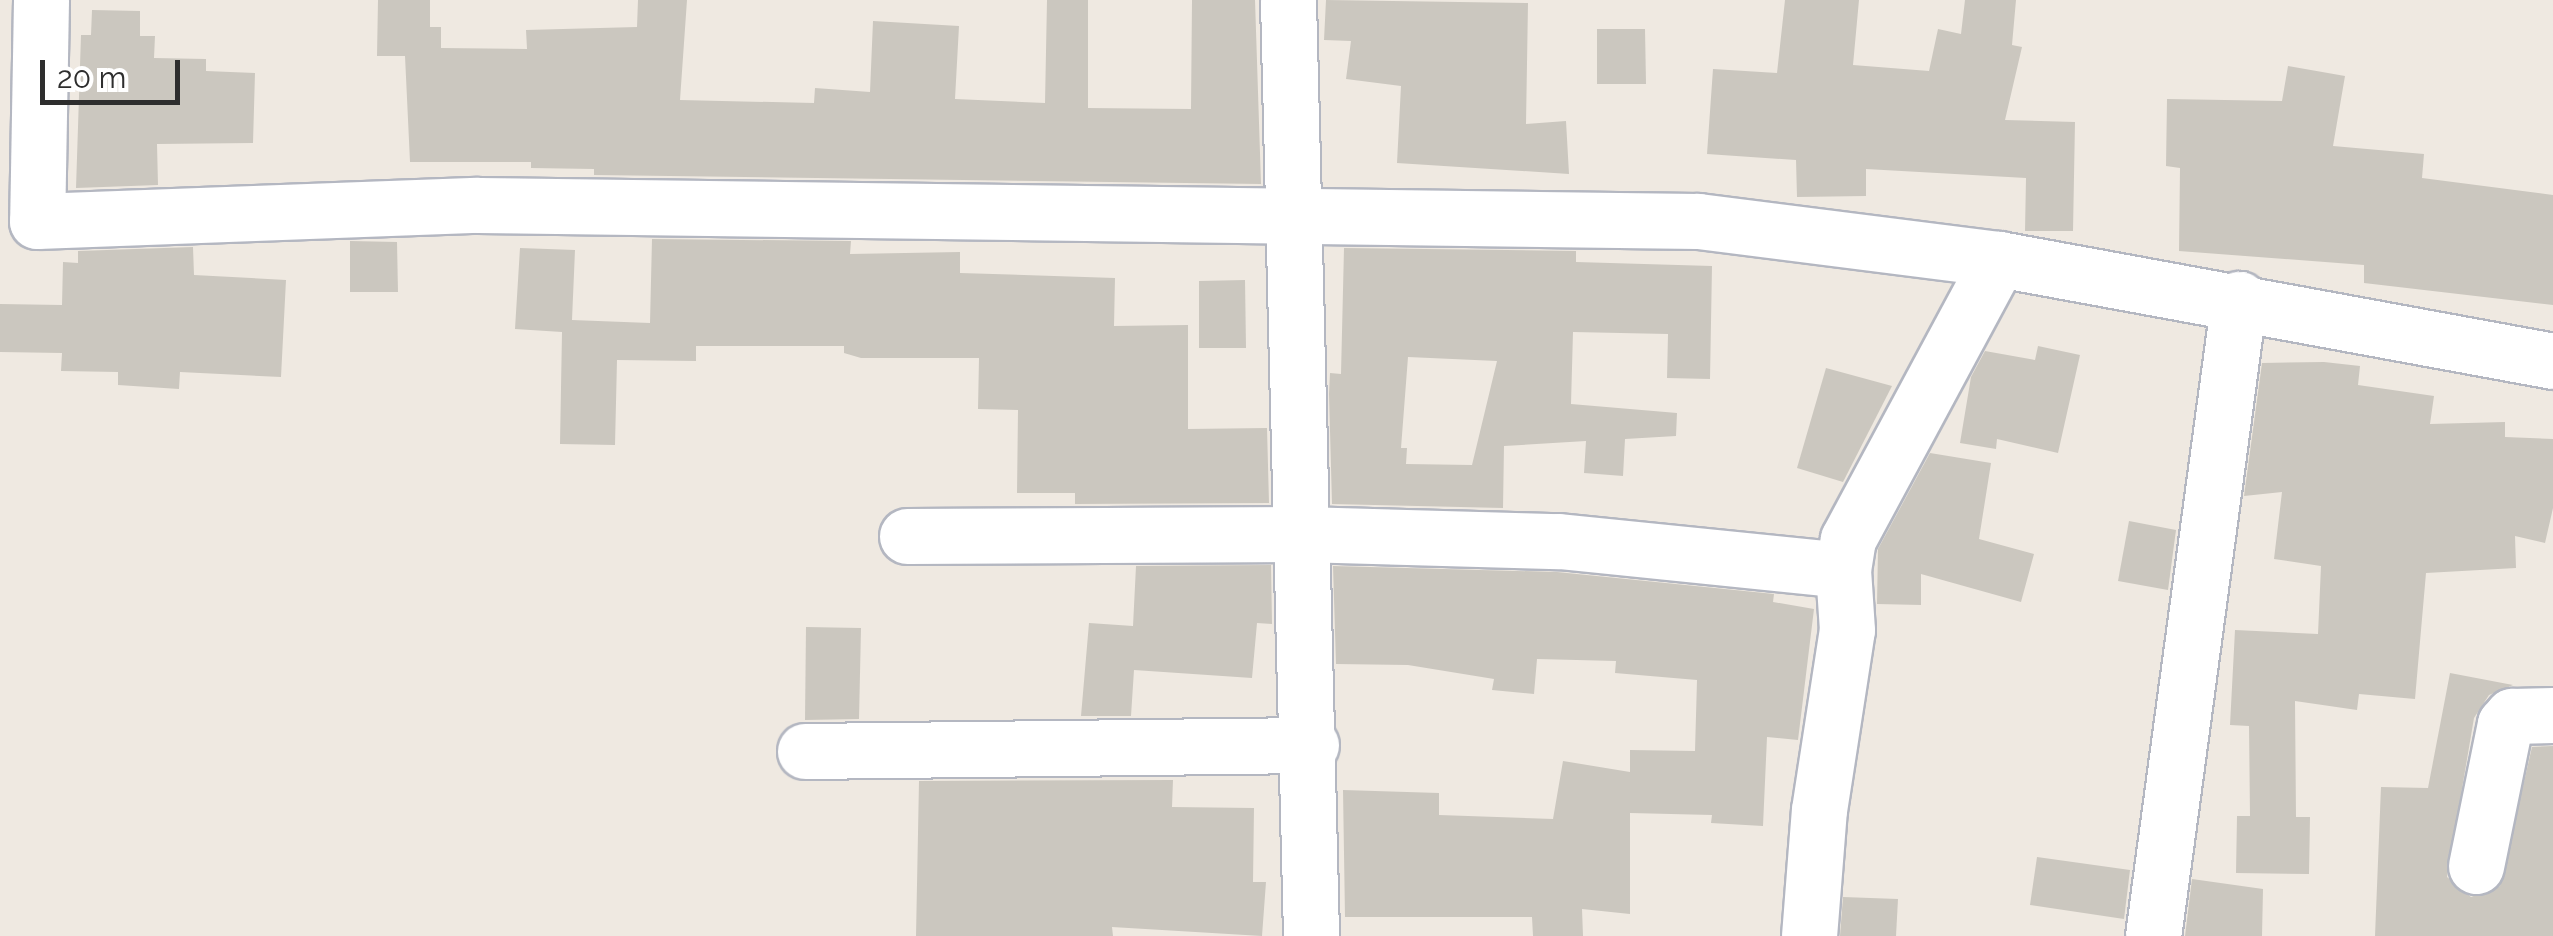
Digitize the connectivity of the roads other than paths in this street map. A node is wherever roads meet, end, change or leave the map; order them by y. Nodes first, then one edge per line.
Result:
1 (41, 0) edge
2 (1288, 0) edge
3 (20, 78) edge
4 (1295, 212) junction
5 (18, 222) edge
6 (1999, 259) junction
7 (2240, 299) junction
8 (2553, 362) edge
9 (1301, 534) junction
10 (907, 536) dead end
11 (1843, 570) junction
12 (2553, 715) edge
13 (1311, 745) junction
14 (805, 752) dead end
15 (2476, 866) dead end
16 (1312, 936) edge
17 (1809, 936) edge
18 (2153, 936) edge

1 - 3 street
2 - 4 street
3 - 5 street
4 - 5 street
4 - 6 street
4 - 9 street
6 - 7 street
6 - 11 street
7 - 8 street
7 - 18 street
9 - 10 street
9 - 11 street
9 - 13 street
11 - 17 street
12 - 15 street
13 - 14 street
13 - 16 street

